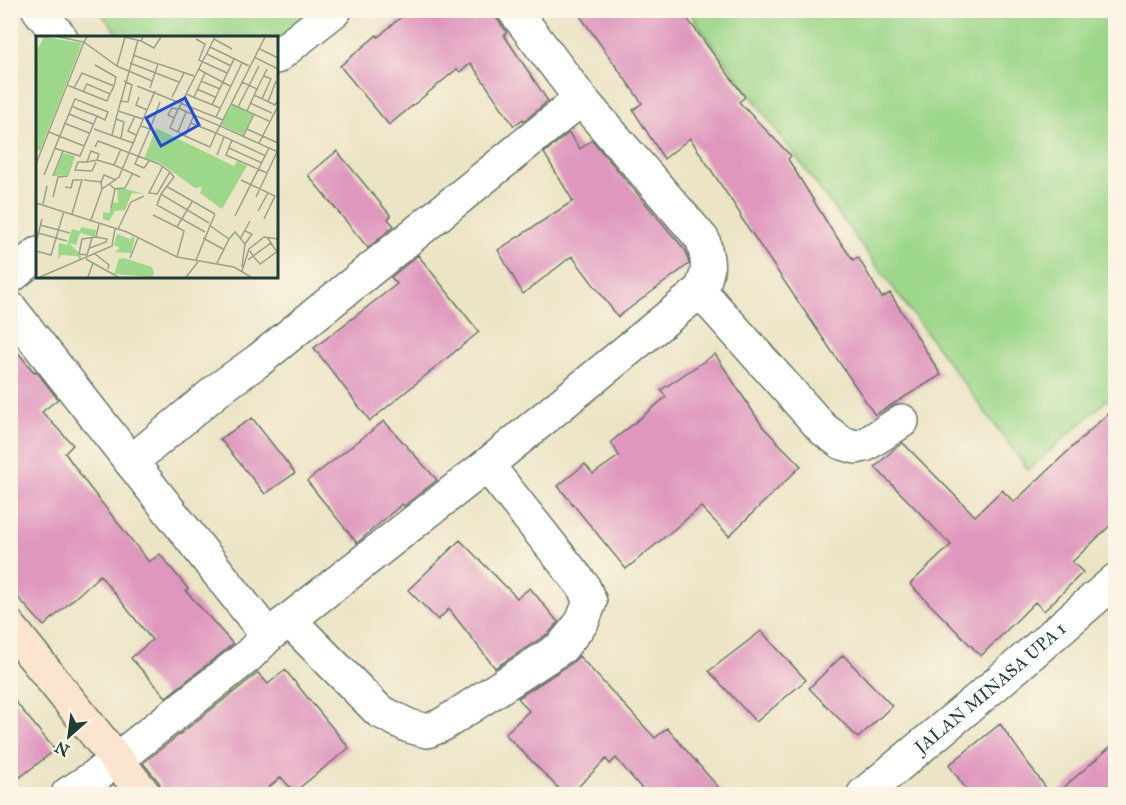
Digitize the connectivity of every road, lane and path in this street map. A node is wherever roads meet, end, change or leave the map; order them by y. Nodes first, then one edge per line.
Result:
1 (39, 10) edge
2 (335, 10) edge
3 (514, 10) edge
4 (59, 36) edge
5 (278, 55) edge
6 (581, 99) junction
7 (36, 256) edge
8 (10, 277) edge
9 (700, 291) junction
10 (10, 308) edge
11 (902, 422) dead end
12 (131, 462) junction
13 (487, 465) junction
14 (1116, 580) edge
15 (10, 627) edge
16 (278, 628) junction
17 (116, 759) junction
18 (68, 795) edge
19 (144, 795) edge
20 (864, 795) edge

1 - 4 street
2 - 5 street
3 - 6 street
6 - 9 street
6 - 12 street
7 - 8 street
9 - 11 street
9 - 13 street
10 - 12 street
12 - 16 street
13 - 16 street
13 - 16 street
14 - 20 street, JALAN MINASA UPA 1
15 - 17 street
16 - 17 street
17 - 18 street
17 - 19 street

